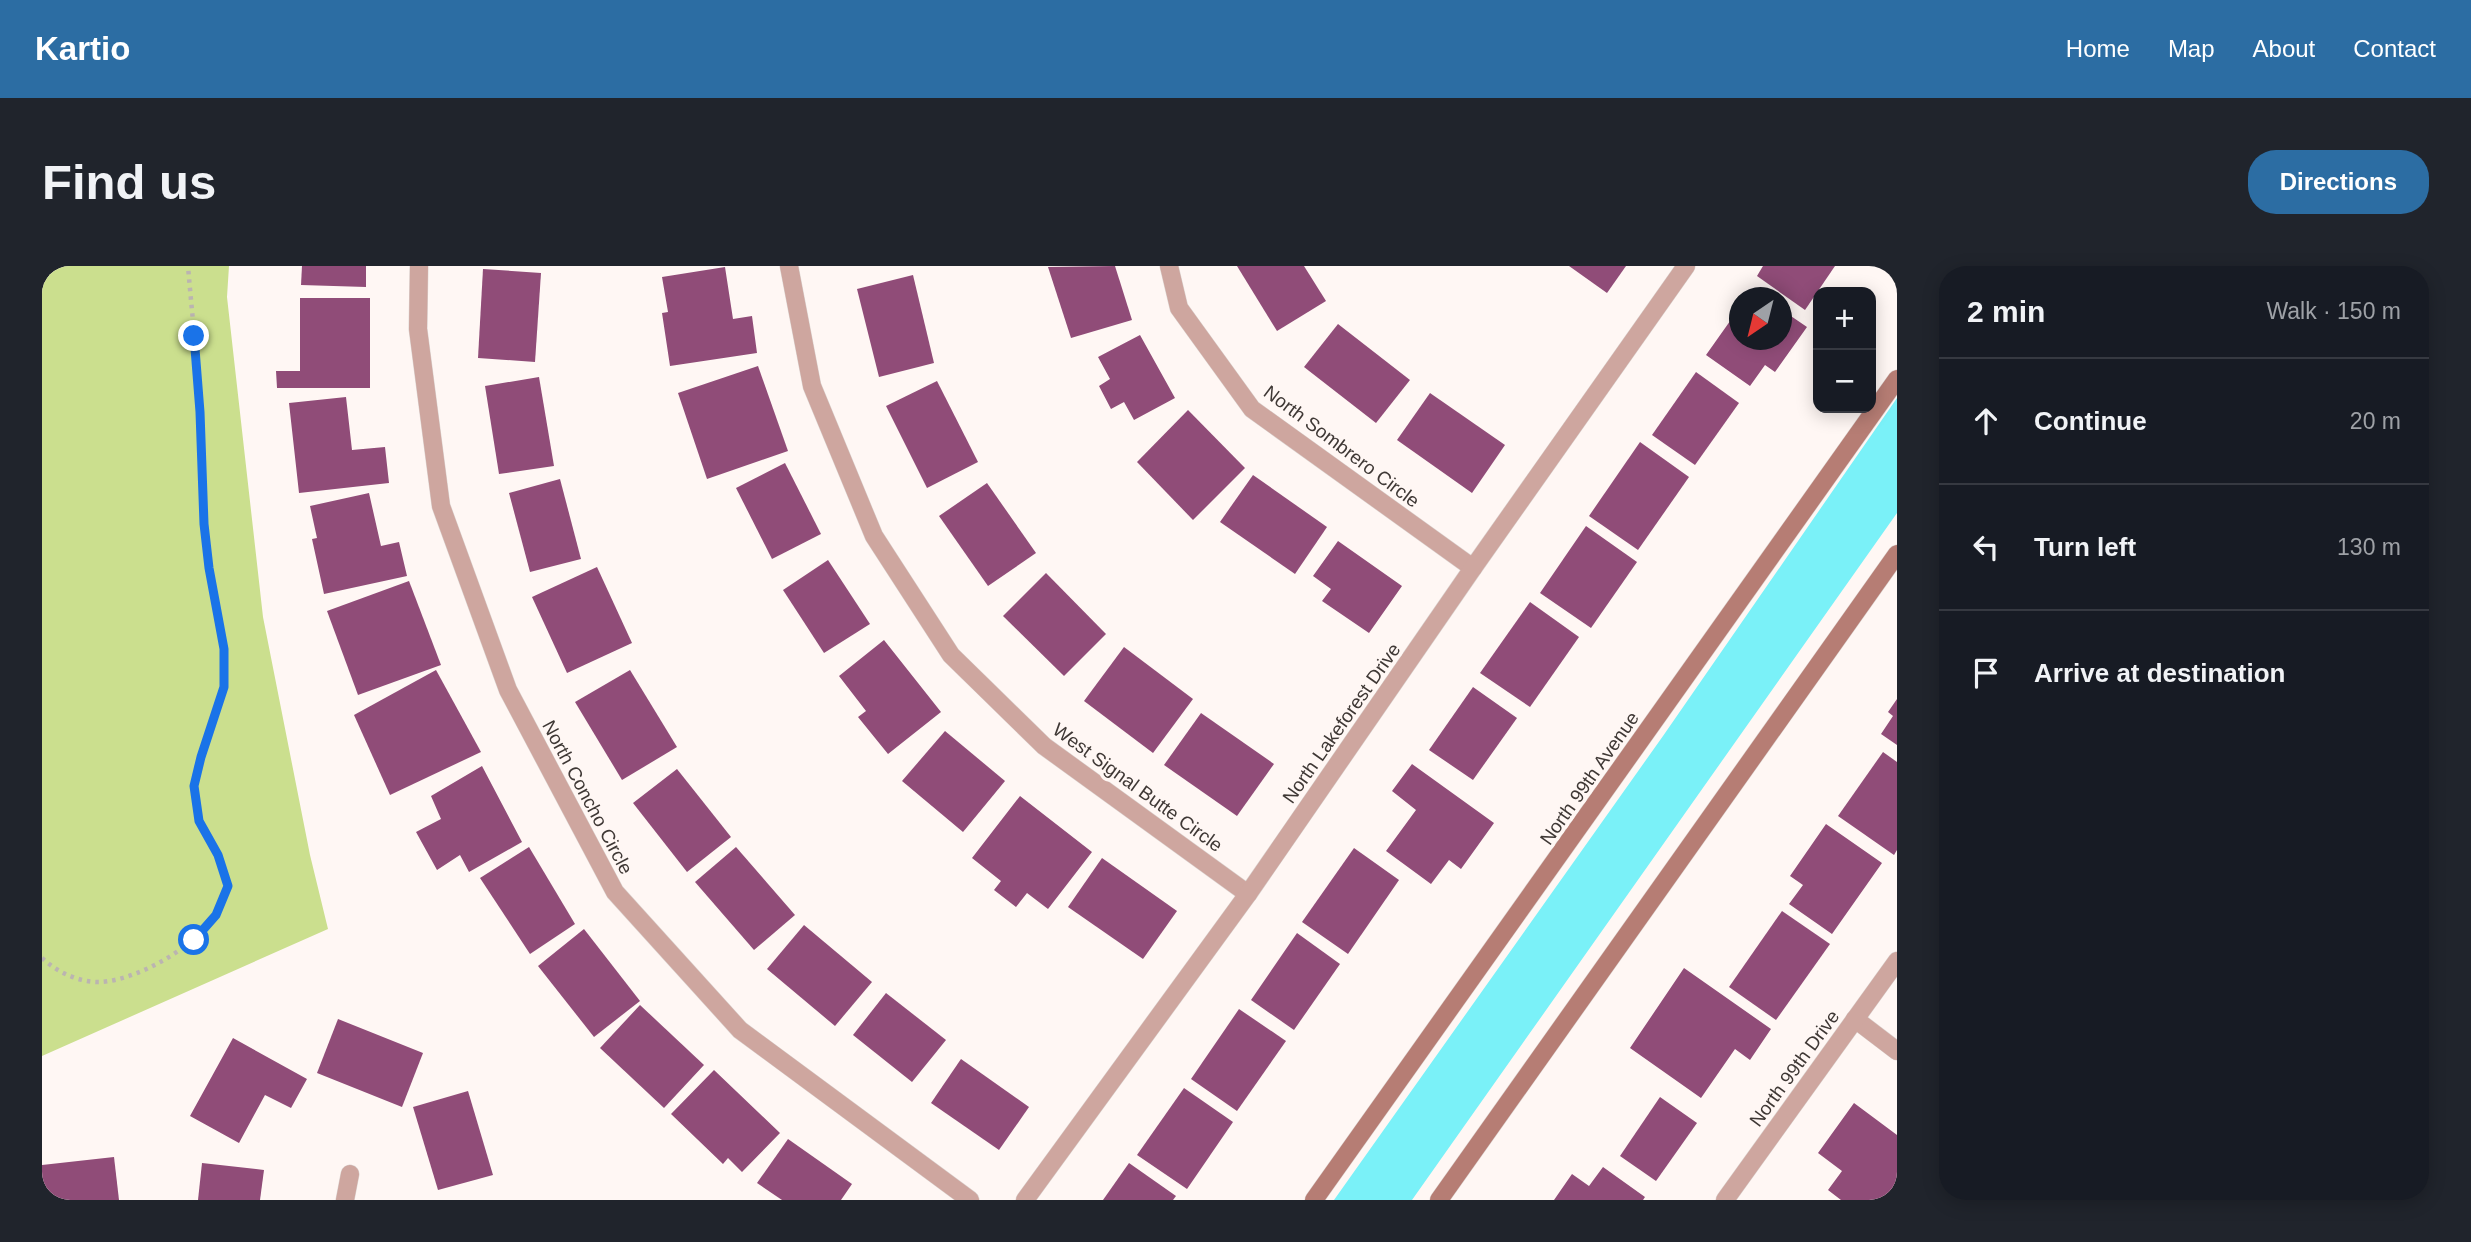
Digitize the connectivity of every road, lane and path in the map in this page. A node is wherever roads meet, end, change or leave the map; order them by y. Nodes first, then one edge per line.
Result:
1 (188, 266) edge
2 (419, 266) edge
3 (789, 266) edge
4 (1169, 266) edge
5 (1686, 266) edge
6 (1897, 379) edge
7 (1895, 561) edge
8 (1473, 568) junction
9 (1248, 894) junction
10 (42, 958) edge
11 (1897, 961) edge
12 (1855, 1019) junction
13 (1897, 1051) edge
14 (350, 1174) dead end
15 (345, 1200) edge
16 (970, 1200) edge
17 (1025, 1200) edge
18 (1314, 1200) edge
19 (1439, 1200) edge
20 (1725, 1200) edge

1 - 10 path
2 - 16 street, North Concho Circle
3 - 9 street, West Signal Butte Circle
4 - 8 street, North Sombrero Circle
5 - 8 street, North Lakeforest Drive
6 - 18 main road, North 99th Avenue
7 - 19 main road
8 - 9 street, North Lakeforest Drive
9 - 17 street, North Lakeforest Drive
11 - 12 street, North 99th Drive
12 - 13 street
12 - 20 street, North 99th Drive
14 - 15 street

